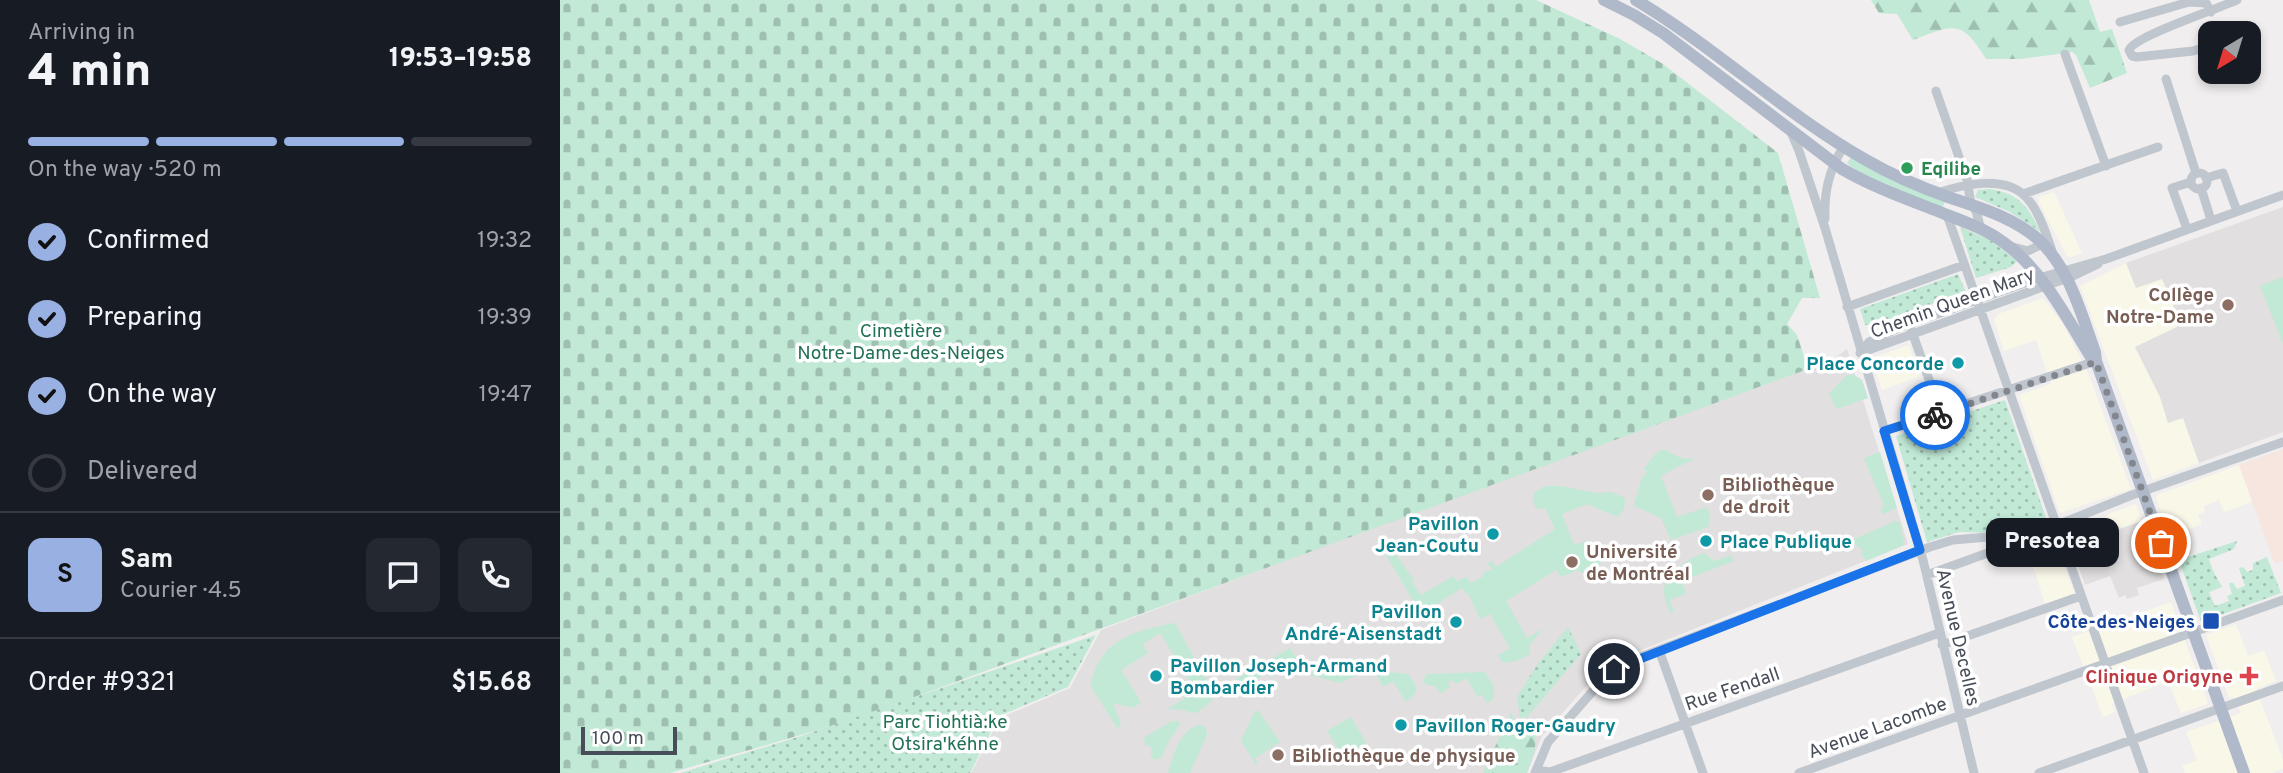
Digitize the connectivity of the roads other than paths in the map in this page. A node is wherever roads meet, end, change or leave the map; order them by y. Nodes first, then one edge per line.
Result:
1 (1605, 0) edge
2 (1636, 0) edge
3 (2237, 0) edge
4 (2211, 12) junction
5 (2119, 22) dead end
6 (2198, 50) edge
7 (2065, 54) dead end
8 (2166, 79) dead end
9 (1936, 92) dead end
10 (1790, 131) junction
11 (1843, 147) junction
12 (2158, 147) dead end
13 (1833, 164) junction
14 (2106, 166) junction
15 (2196, 173) junction
16 (2206, 178) junction
17 (2191, 182) junction
18 (1969, 186) junction
19 (2201, 188) junction
20 (1938, 193) junction
21 (2023, 194) junction
22 (2283, 195) edge
23 (1971, 204) junction
24 (2237, 211) junction
25 (1947, 215) junction
26 (2211, 220) junction
27 (1825, 228) junction
28 (1981, 229) junction
29 (2186, 229) junction
30 (2042, 244) junction
31 (2008, 245) junction
32 (2053, 256) junction
33 (1964, 265) junction
34 (2065, 275) junction
35 (2042, 282) junction
36 (1979, 304) junction
37 (1847, 306) junction
38 (1910, 324) junction
39 (1913, 335) junction
40 (1860, 353) junction
41 (2096, 362) junction
42 (2009, 391) junction
43 (1941, 413) junction
44 (1884, 431) junction
45 (2283, 442) edge
46 (2143, 492) junction
47 (2053, 526) junction
48 (1977, 538) junction
49 (1998, 549) junction
50 (1920, 550) junction
51 (1927, 575) junction
52 (2081, 596) junction
53 (2283, 600) edge
54 (1940, 633) junction
55 (2193, 633) junction
56 (1942, 645) junction
57 (1659, 650) junction
58 (2106, 664) junction
59 (2283, 686) edge
60 (2221, 709) junction
61 (1959, 716) junction
62 (1685, 723) junction
63 (2132, 740) junction
64 (1536, 771) edge
65 (1703, 773) edge
66 (1799, 773) edge
67 (1974, 773) edge
68 (2039, 773) edge
69 (2144, 773) edge
70 (2244, 773) edge

1 - 10 main road
2 - 11 main road
3 - 4 street
4 - 5 street
4 - 6 street
7 - 14 street
8 - 15 street
9 - 18 street
10 - 13 main road
10 - 27 street, Avenue Decelles
11 - 13 street, Avenue Decelles
11 - 20 main road
12 - 14 street
13 - 25 main road
13 - 27 street, Avenue Decelles
14 - 21 street
15 - 16 street
15 - 17 street
16 - 19 street
16 - 24 street
17 - 19 street
17 - 29 street
18 - 20 street
18 - 21 street
18 - 23 street
19 - 26 street
20 - 23 main road
21 - 32 street
22 - 24 street, Chemin Queen Mary
23 - 28 street
23 - 30 main road
24 - 26 street, Chemin Queen Mary
25 - 28 main road
25 - 33 street
26 - 29 street, Chemin Queen Mary
27 - 37 street, Avenue Decelles
28 - 31 main road
29 - 34 street, Chemin Queen Mary
30 - 31 street
30 - 32 main road
31 - 35 main road
32 - 34 main road
33 - 36 street
33 - 37 street
34 - 35 street, Chemin Queen Mary
34 - 41 main road
35 - 36 street, Chemin Queen Mary
35 - 41 main road
36 - 38 street, Chemin Queen Mary
36 - 39 street, Chemin Queen Mary
36 - 42 street
37 - 40 street, Avenue Decelles
38 - 39 street
38 - 40 street, Chemin Queen Mary
39 - 40 street, Chemin Queen Mary
39 - 43 street
40 - 44 street, Avenue Decelles
41 - 42 street
41 - 46 main road
42 - 43 street
42 - 47 street
43 - 44 street
44 - 50 street, Avenue Decelles
45 - 46 street
46 - 47 street
46 - 55 main road
47 - 48 street
47 - 49 street
47 - 52 street
48 - 49 street
48 - 50 street
49 - 51 street
50 - 51 street, Avenue Decelles
50 - 57 street
51 - 54 street, Avenue Decelles
52 - 56 street
52 - 58 street
53 - 55 street, Avenue Lacombe
54 - 56 street, Avenue Decelles
54 - 62 street, Rue Fendall
55 - 58 street, Avenue Lacombe
55 - 60 main road
56 - 61 street, Avenue Decelles
57 - 62 street
57 - 64 street
58 - 61 street, Avenue Lacombe
58 - 63 street
59 - 60 street
60 - 63 street
60 - 70 main road
61 - 66 street, Avenue Lacombe
61 - 67 street, Avenue Decelles
62 - 64 street, Rue Fendall
62 - 65 street
63 - 68 street
63 - 69 street

